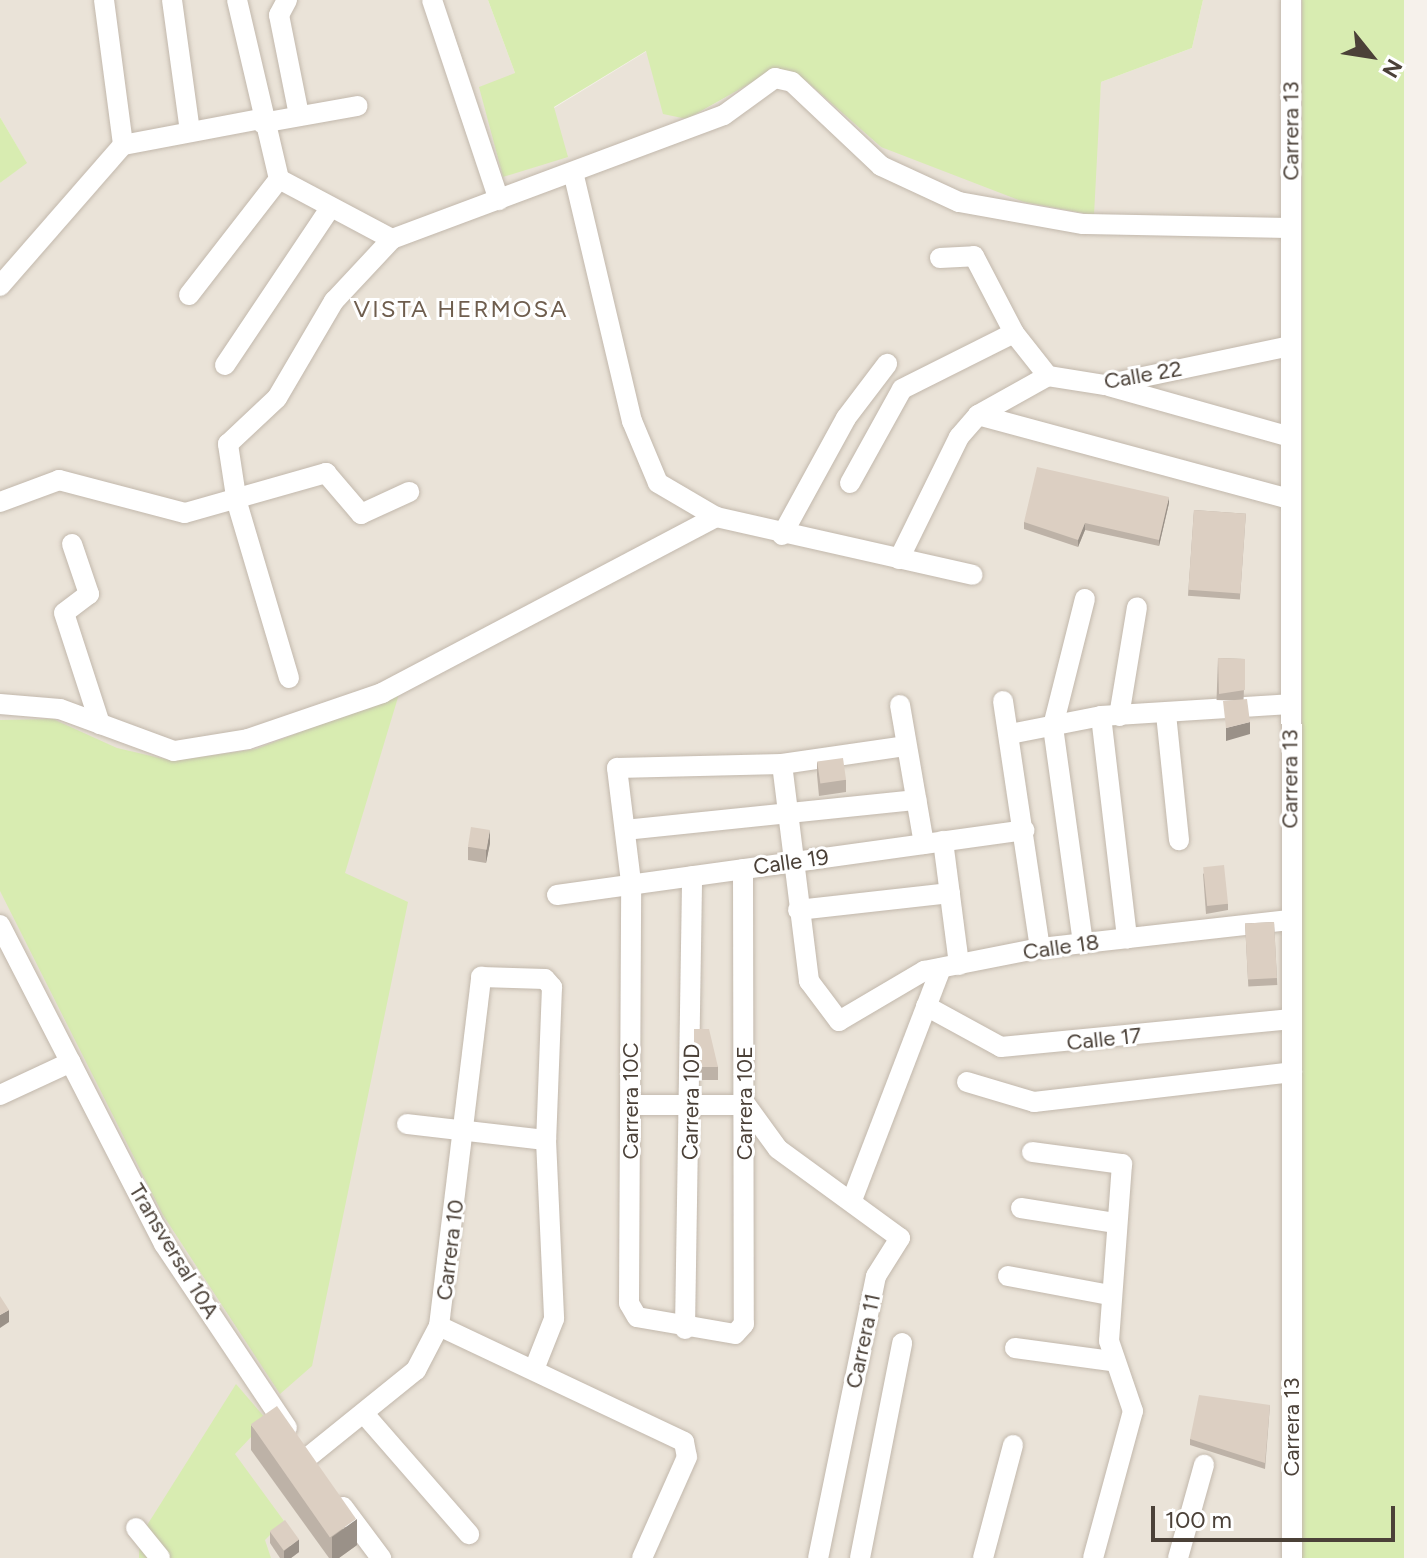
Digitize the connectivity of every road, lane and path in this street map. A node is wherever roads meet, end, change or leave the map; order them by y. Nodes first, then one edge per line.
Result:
1 (104, 0) edge
2 (172, 0) edge
3 (237, 0) edge
4 (287, 0) edge
5 (432, 0) edge
6 (1291, 0) edge
7 (357, 106) dead end
8 (299, 115) junction
9 (262, 121) junction
10 (190, 132) junction
11 (123, 145) junction
12 (574, 176) junction
13 (279, 179) junction
14 (499, 200) junction
15 (330, 208) junction
16 (1291, 228) junction
17 (392, 239) junction
18 (940, 258) dead end
19 (0, 286) edge
20 (189, 295) dead end
21 (1014, 333) junction
22 (1290, 346) junction
23 (887, 364) dead end
24 (225, 365) dead end
25 (1048, 376) junction
26 (1105, 385) junction
27 (978, 415) junction
28 (1290, 437) junction
29 (850, 483) dead end
30 (409, 492) dead end
31 (1290, 499) junction
32 (0, 502) edge
33 (237, 503) junction
34 (716, 517) junction
35 (782, 535) junction
36 (72, 544) dead end
37 (899, 559) junction
38 (973, 575) dead end
39 (1085, 599) dead end
40 (1137, 607) dead end
41 (289, 678) dead end
42 (1003, 701) dead end
43 (0, 704) edge
44 (1290, 704) junction
45 (900, 705) dead end
46 (1166, 714) junction
47 (1110, 716) junction
48 (100, 724) junction
49 (1053, 726) junction
50 (1010, 734) junction
51 (905, 746) junction
52 (782, 764) junction
53 (916, 800) junction
54 (787, 811) junction
55 (625, 830) junction
56 (1025, 830) junction
57 (1179, 840) dead end
58 (933, 842) junction
59 (791, 862) junction
60 (743, 869) junction
61 (692, 876) junction
62 (631, 882) junction
63 (950, 893) junction
64 (557, 895) dead end
65 (798, 910) junction
66 (1290, 920) junction
67 (0, 925) edge
68 (1127, 938) junction
69 (1083, 943) junction
70 (1040, 948) junction
71 (950, 966) junction
72 (926, 1006) junction
73 (1292, 1019) junction
74 (71, 1062) junction
75 (1292, 1072) junction
76 (967, 1082) dead end
77 (0, 1095) edge
78 (691, 1104) junction
79 (632, 1105) junction
80 (746, 1105) junction
81 (407, 1124) dead end
82 (465, 1133) junction
83 (546, 1140) junction
84 (1032, 1152) dead end
85 (852, 1200) junction
86 (1021, 1208) dead end
87 (1116, 1223) junction
88 (1008, 1276) dead end
89 (1110, 1295) junction
90 (439, 1326) junction
91 (685, 1329) junction
92 (902, 1343) dead end
93 (1015, 1348) dead end
94 (1111, 1361) junction
95 (535, 1367) junction
96 (366, 1416) junction
97 (1013, 1445) dead end
98 (1204, 1465) dead end
99 (317, 1471) junction
100 (136, 1528) dead end
101 (469, 1534) dead end
102 (160, 1558) edge
103 (381, 1558) edge
104 (642, 1558) edge
105 (818, 1558) edge
106 (860, 1558) edge
107 (983, 1558) edge
108 (1093, 1558) edge
109 (1178, 1558) edge
110 (1292, 1558) edge

1 - 11 street
2 - 10 street
3 - 9 street
4 - 8 street
5 - 14 street
6 - 16 street, Carrera 13
7 - 8 street
8 - 9 street
9 - 10 street
9 - 13 street
10 - 11 street
11 - 19 street
12 - 14 street
12 - 16 street
12 - 34 street
13 - 15 street
13 - 20 street
14 - 17 street
15 - 17 street
15 - 24 street
16 - 22 street, Carrera 13
17 - 33 street
18 - 21 street
21 - 25 street
21 - 29 street
22 - 26 street, Calle 22
22 - 28 street, Carrera 13
23 - 35 street
25 - 26 street, Calle 22
25 - 27 street
26 - 28 street
27 - 31 street
27 - 37 street
28 - 31 street, Carrera 13
30 - 33 street
31 - 44 street, Carrera 13
32 - 33 street
33 - 41 street
34 - 35 street
34 - 48 street
35 - 37 street
36 - 48 street
37 - 38 street
39 - 49 street
40 - 47 street
42 - 50 street
43 - 48 street
44 - 46 street
44 - 66 street, Carrera 13
45 - 51 street
46 - 47 street
46 - 57 street
47 - 49 street
47 - 68 street
49 - 50 street
49 - 69 street
50 - 56 street
51 - 52 street
51 - 53 street
52 - 54 street
52 - 55 street, Carrera 10C
53 - 54 street
53 - 58 street
54 - 55 street
54 - 59 street
55 - 62 street, Carrera 10C
56 - 58 street, Calle 19
56 - 70 street
58 - 59 street, Calle 19
58 - 63 street
59 - 60 street, Calle 19
59 - 65 street
60 - 61 street, Calle 19
60 - 80 street, Carrera 10E
61 - 62 street, Calle 19
61 - 78 street, Carrera 10D
62 - 64 street, Calle 19
62 - 79 street, Carrera 10C
63 - 65 street
63 - 71 street
65 - 71 street, Calle 18
66 - 68 street, Calle 18
66 - 73 street, Carrera 13
67 - 74 street, Transversal 10A
68 - 69 street, Calle 18
69 - 70 street, Calle 18
70 - 71 street, Calle 18
71 - 72 street
72 - 73 street, Calle 17
72 - 85 street
73 - 75 street, Carrera 13
74 - 77 street
74 - 99 street, Transversal 10A
75 - 76 street
75 - 110 street, Carrera 13
78 - 79 street
78 - 80 street
78 - 91 street, Carrera 10D
79 - 91 street, Carrera 10C
80 - 85 street, Carrera 11
80 - 91 street, Carrera 10E
81 - 82 street
82 - 83 street
82 - 83 street, Carrera 10
82 - 90 street, Carrera 10
83 - 95 street
84 - 87 street
85 - 105 street, Carrera 11
86 - 87 street
87 - 89 street
88 - 89 street
89 - 94 street
90 - 95 street
90 - 96 street, Carrera 10
92 - 106 street
93 - 94 street
94 - 108 street
95 - 104 street
96 - 99 street, Carrera 10
96 - 101 street
97 - 107 street
98 - 109 street
99 - 103 street, Transversal 10A
100 - 102 street

